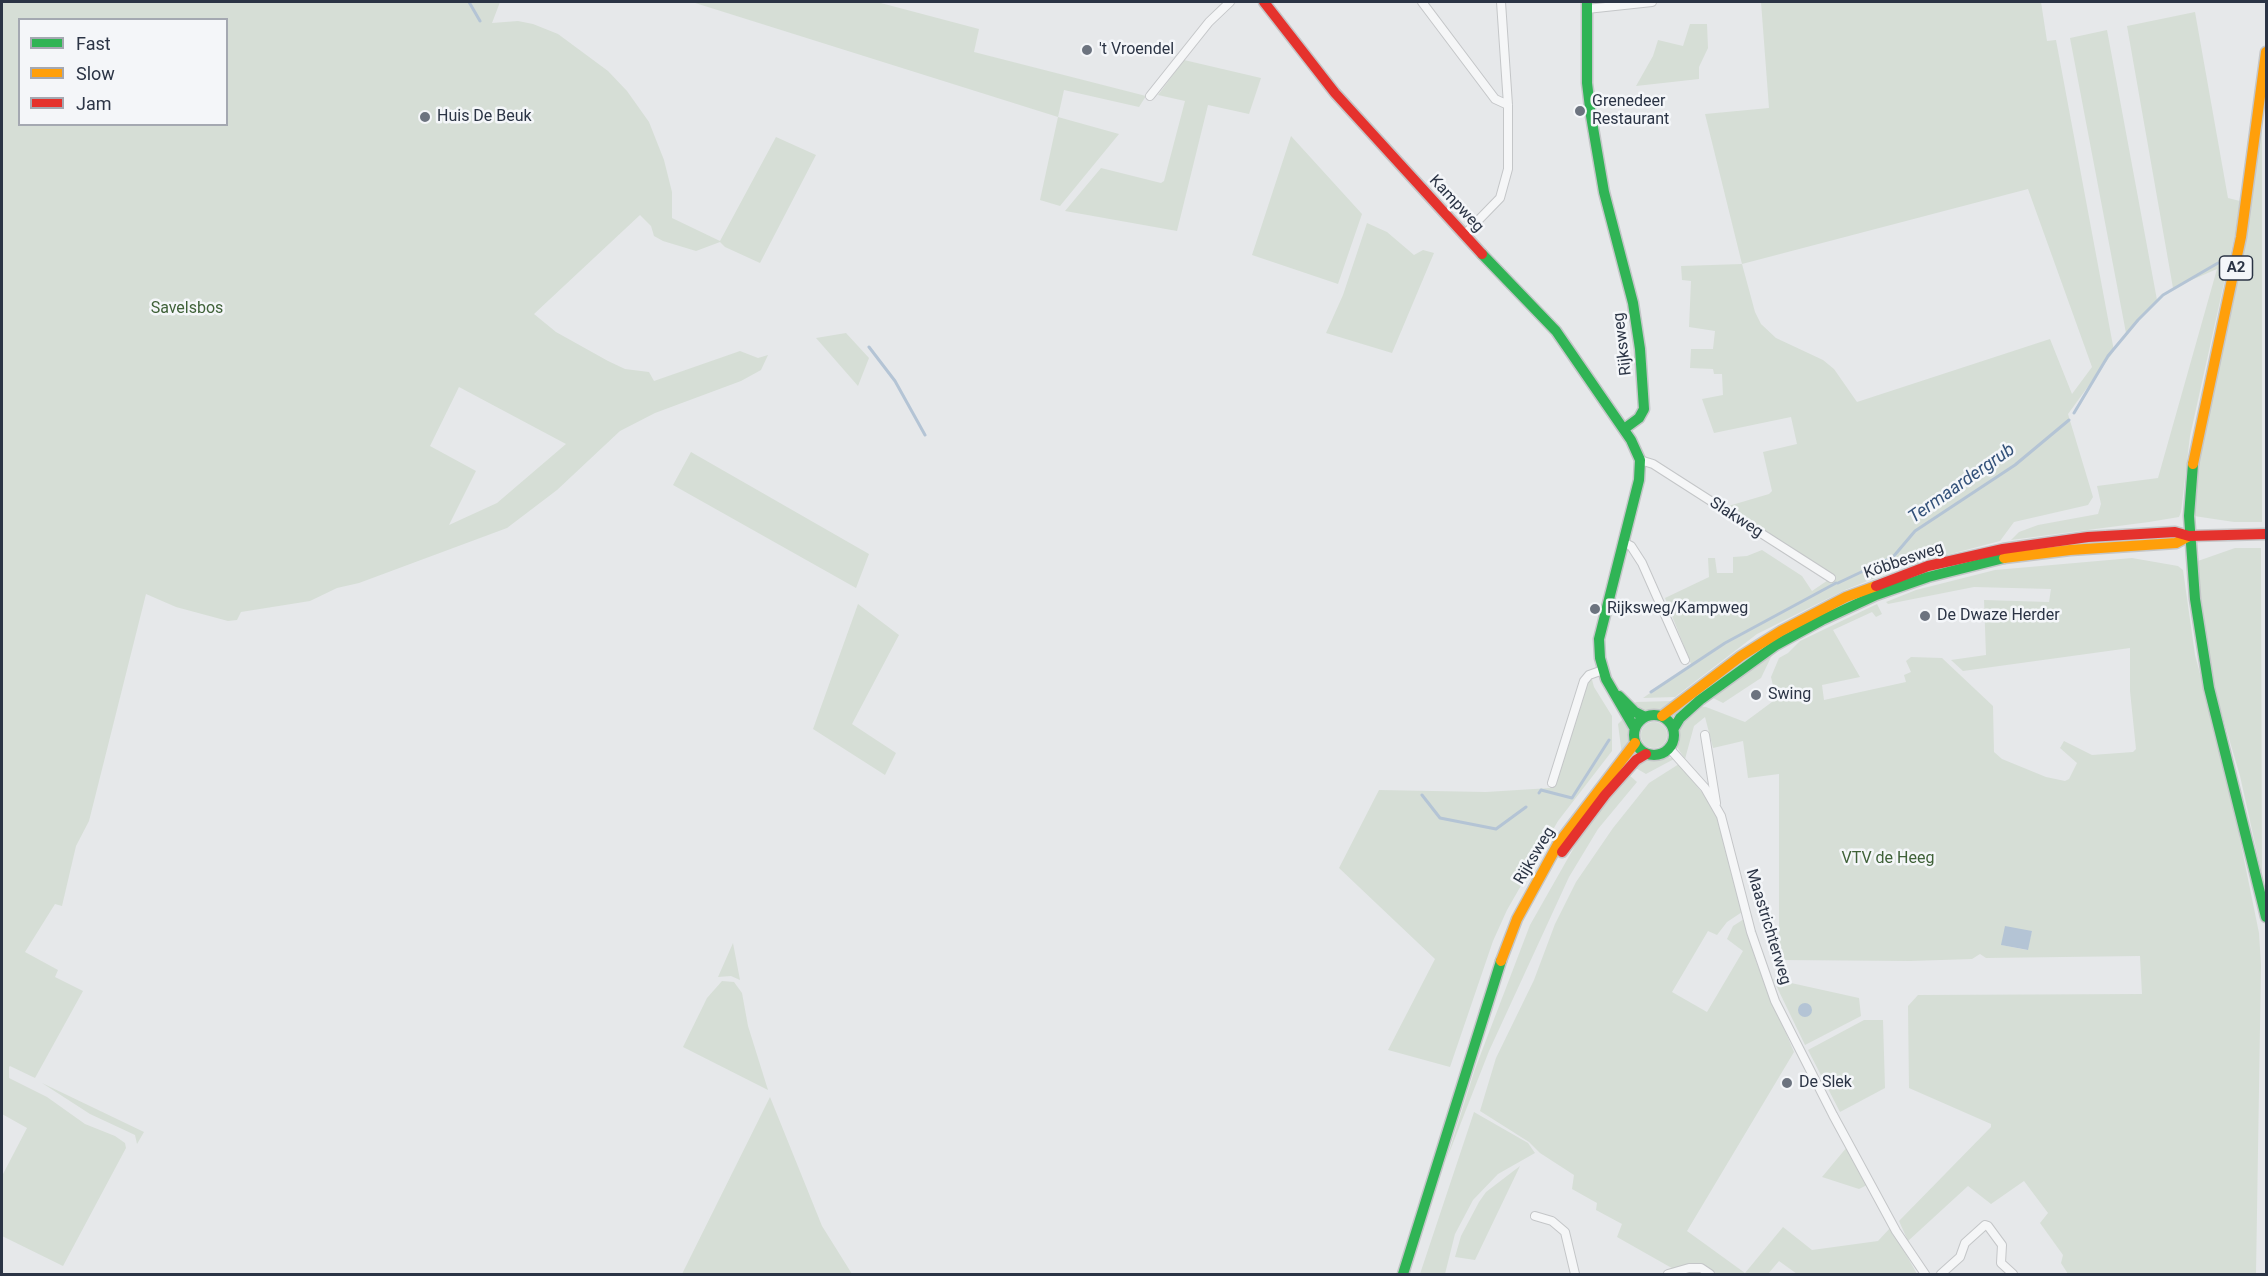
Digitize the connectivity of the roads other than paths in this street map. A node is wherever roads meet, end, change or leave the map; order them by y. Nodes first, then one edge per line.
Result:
1 (1230, 2) edge
2 (1264, 2) edge
3 (1422, 2) edge
4 (1501, 2) edge
5 (1652, 2) edge
6 (1587, 5) edge
7 (2266, 52) edge
8 (1150, 96) dead end
9 (1508, 105) junction
10 (1464, 235) junction
11 (1624, 429) junction
12 (1640, 460) junction
13 (2266, 534) edge
14 (2189, 536) junction
15 (1625, 543) junction
16 (2004, 554) junction
17 (1831, 578) dead end
18 (1685, 660) dead end
19 (1603, 670) junction
20 (1610, 687) junction
21 (1662, 716) junction
22 (1645, 717) junction
23 (1674, 728) junction
24 (1635, 729) junction
25 (1705, 735) dead end
26 (1635, 743) junction
27 (1670, 749) junction
28 (1646, 754) junction
29 (1552, 783) dead end
30 (1717, 807) junction
31 (2266, 917) edge
32 (1489, 1000) junction
33 (1535, 1216) dead end
34 (1403, 1275) edge
35 (1575, 1275) edge
36 (1668, 1275) edge
37 (1710, 1275) edge
38 (1925, 1275) edge
39 (1941, 1275) edge
40 (2013, 1275) edge

1 - 8 street
2 - 10 main road, Kampweg
3 - 9 street
4 - 9 street
5 - 6 street
6 - 11 main road, Rijksweg
7 - 14 main road, A2
9 - 10 street
10 - 11 main road, Kampweg
11 - 12 main road
12 - 15 main road
12 - 17 street, Slakweg
13 - 14 main road, Köbbesweg
14 - 16 main road, Köbbesweg
14 - 31 main road, A2
15 - 18 street
15 - 19 main road
16 - 21 main road, Köbbesweg
16 - 23 main road, Köbbesweg
19 - 20 main road
19 - 29 street
20 - 22 main road
20 - 24 main road
21 - 22 main road
21 - 23 main road
22 - 24 main road
23 - 27 main road
24 - 26 main road
25 - 30 street
26 - 28 main road
26 - 32 main road, Rijksweg
27 - 28 main road
27 - 30 street, Maastrichterweg
28 - 32 main road, Rijksweg
30 - 38 street, Maastrichterweg
32 - 34 main road, Rijksweg
33 - 35 street
36 - 37 street
39 - 40 street

